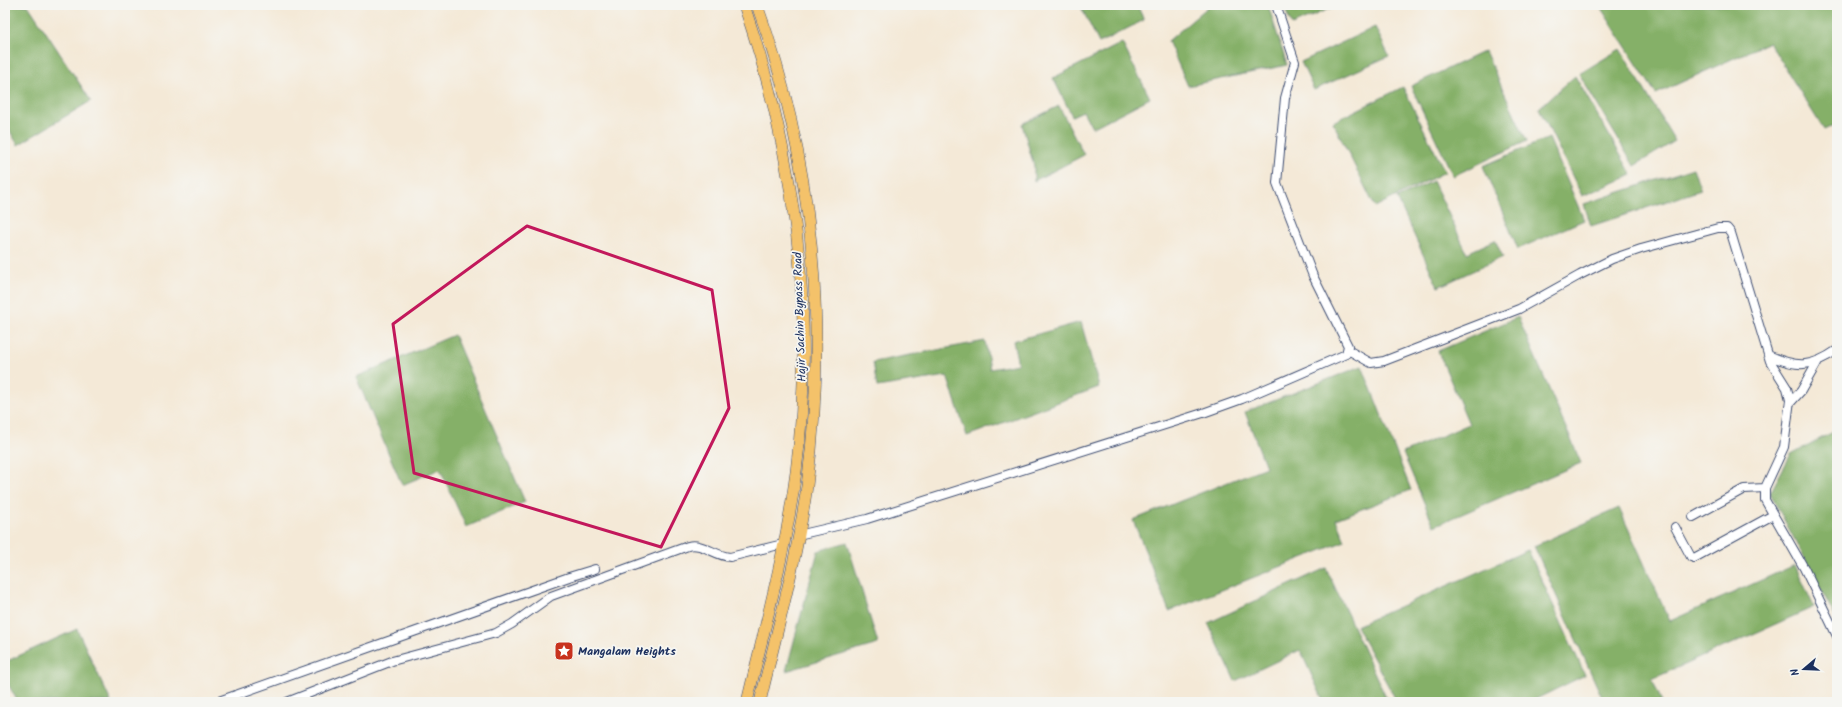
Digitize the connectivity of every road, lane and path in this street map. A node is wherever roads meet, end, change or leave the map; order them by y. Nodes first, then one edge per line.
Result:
1 (744, 5) edge
2 (757, 5) edge
3 (1276, 5) edge
4 (1348, 350) junction
5 (1837, 350) edge
6 (1768, 355) junction
7 (1817, 363) junction
8 (1790, 403) junction
9 (1766, 488) junction
10 (1773, 515) junction
11 (1693, 517) dead end
12 (1675, 527) dead end
13 (798, 535) junction
14 (783, 544) junction
15 (595, 569) dead end
16 (1837, 636) edge
17 (216, 702) edge
18 (287, 702) edge
19 (747, 702) edge
20 (760, 702) edge

1 - 14 highway
2 - 13 highway, Hajir Sachin Bypass Road
3 - 4 street
4 - 6 street
4 - 13 street
5 - 7 street
6 - 7 street
6 - 8 street
7 - 8 street
8 - 9 street
9 - 10 street
9 - 11 street
10 - 12 street
10 - 16 street
13 - 20 highway, Hajir Sachin Bypass Road
14 - 18 street
14 - 19 highway
15 - 17 street

